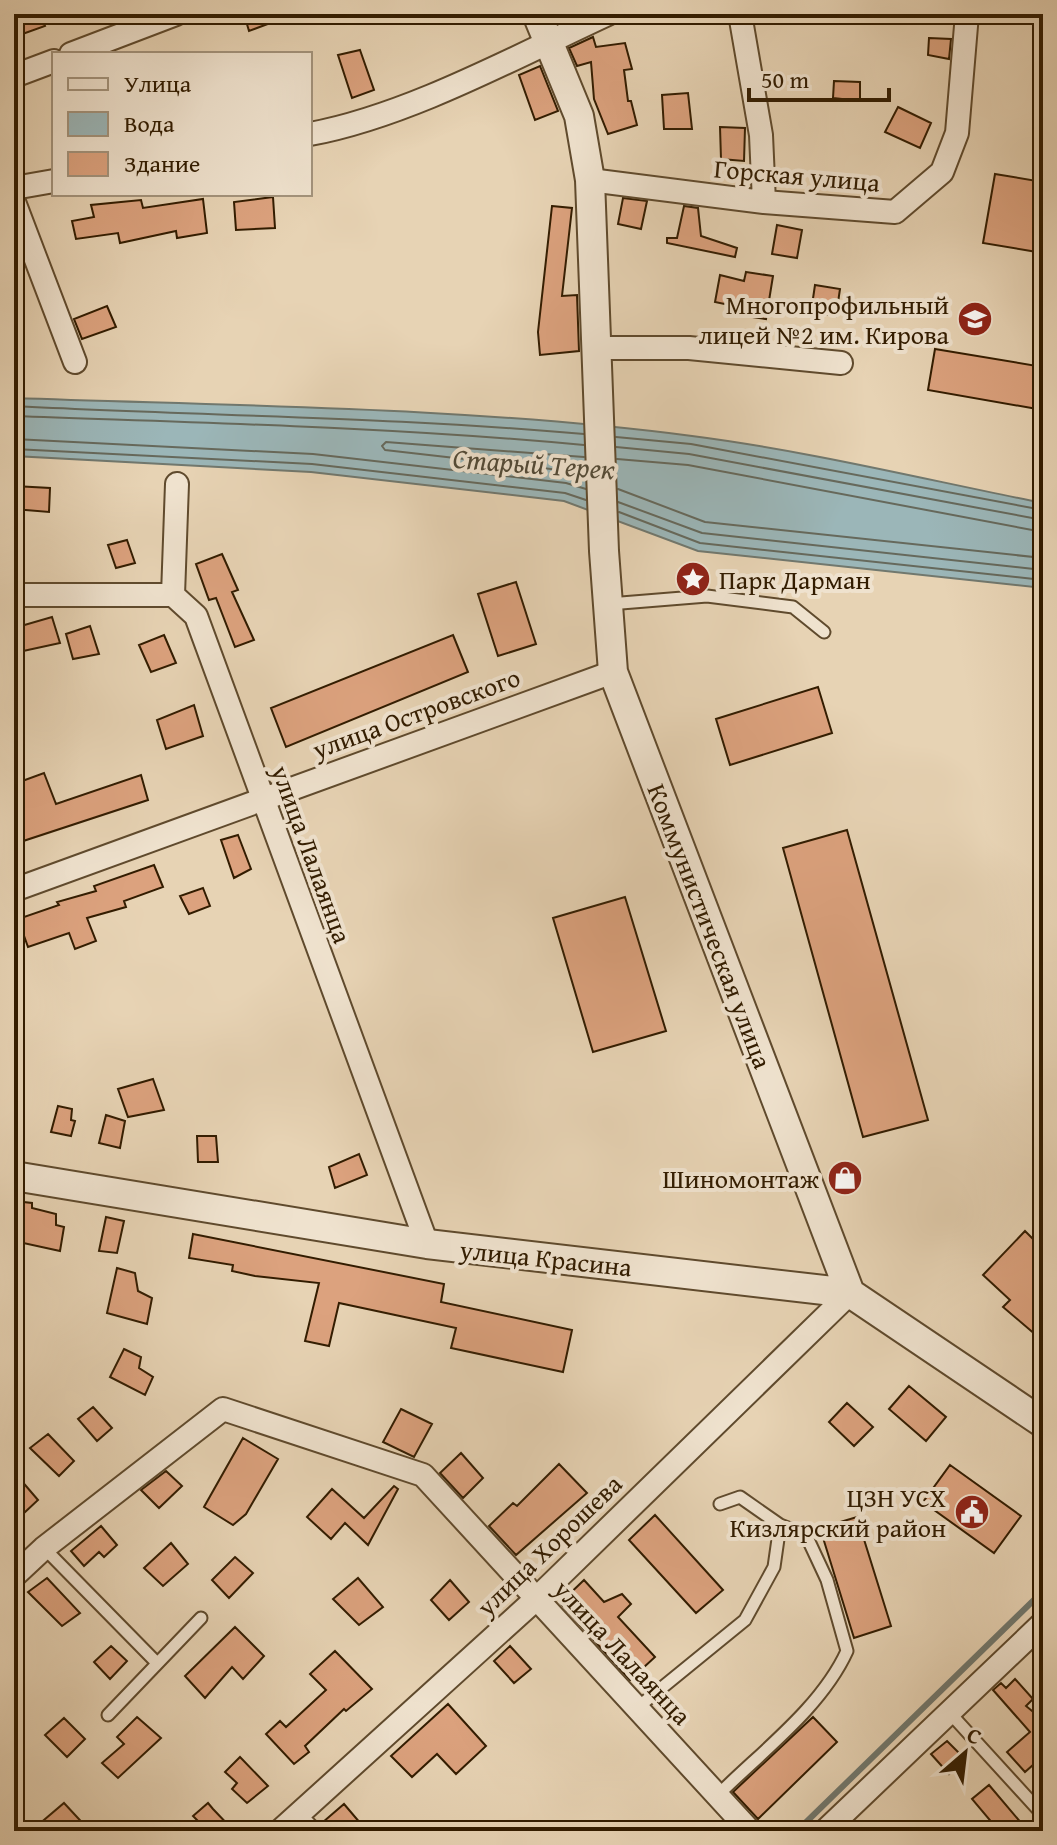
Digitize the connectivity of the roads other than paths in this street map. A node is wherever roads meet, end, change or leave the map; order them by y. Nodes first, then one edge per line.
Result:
1 (176, 14) edge
2 (537, 14) edge
3 (608, 14) edge
4 (740, 14) edge
5 (967, 14) edge
6 (548, 42) junction
7 (76, 52) edge
8 (52, 62) edge
9 (14, 76) edge
10 (312, 134) edge
11 (590, 180) junction
12 (52, 181) edge
13 (14, 188) edge
14 (14, 202) edge
15 (764, 202) junction
16 (596, 348) junction
17 (75, 362) dead end
18 (841, 363) dead end
19 (177, 484) dead end
20 (14, 595) edge
21 (173, 595) junction
22 (608, 604) junction
23 (824, 632) dead end
24 (613, 672) junction
25 (261, 798) junction
26 (14, 890) edge
27 (14, 1176) edge
28 (427, 1244) junction
29 (850, 1293) junction
30 (1043, 1423) edge
31 (720, 1504) dead end
32 (780, 1525) junction
33 (44, 1548) junction
34 (14, 1576) edge
35 (536, 1599) junction
36 (201, 1618) dead end
37 (1043, 1623) edge
38 (157, 1663) junction
39 (637, 1708) junction
40 (949, 1712) junction
41 (108, 1715) dead end
42 (717, 1796) junction
43 (299, 1813) junction
44 (1043, 1815) edge
45 (280, 1831) edge
46 (317, 1831) edge
47 (750, 1831) edge
48 (825, 1831) edge

1 - 7 street
2 - 6 street
3 - 6 street
4 - 15 street
5 - 15 street, Горская улица
6 - 10 street
6 - 11 street
8 - 9 street
11 - 15 street, Горская улица
11 - 16 street
12 - 13 street
14 - 17 street
16 - 18 street
16 - 22 street, Коммунистическая улица
19 - 21 street
20 - 21 street
21 - 25 street, улица Лалаянца
22 - 23 lane
22 - 24 street, Коммунистическая улица
24 - 25 street, улица Островского
24 - 29 street, Коммунистическая улица
25 - 26 street, улица Островского
25 - 28 street, улица Лалаянца
27 - 28 street, улица Красина
28 - 29 street, улица Красина
29 - 30 street, улица Красина
29 - 35 street, улица Хорошева
31 - 32 lane
32 - 39 lane
32 - 42 lane
33 - 34 street
33 - 35 street, улица Лалаянца
33 - 38 lane
35 - 39 street, улица Лалаянца
35 - 43 street, улица Хорошева
36 - 38 lane
37 - 40 street
38 - 41 lane
39 - 42 street, улица Лалаянца
40 - 44 lane
40 - 48 street
42 - 47 street, улица Лалаянца
43 - 45 street, улица Хорошева
43 - 46 lane

